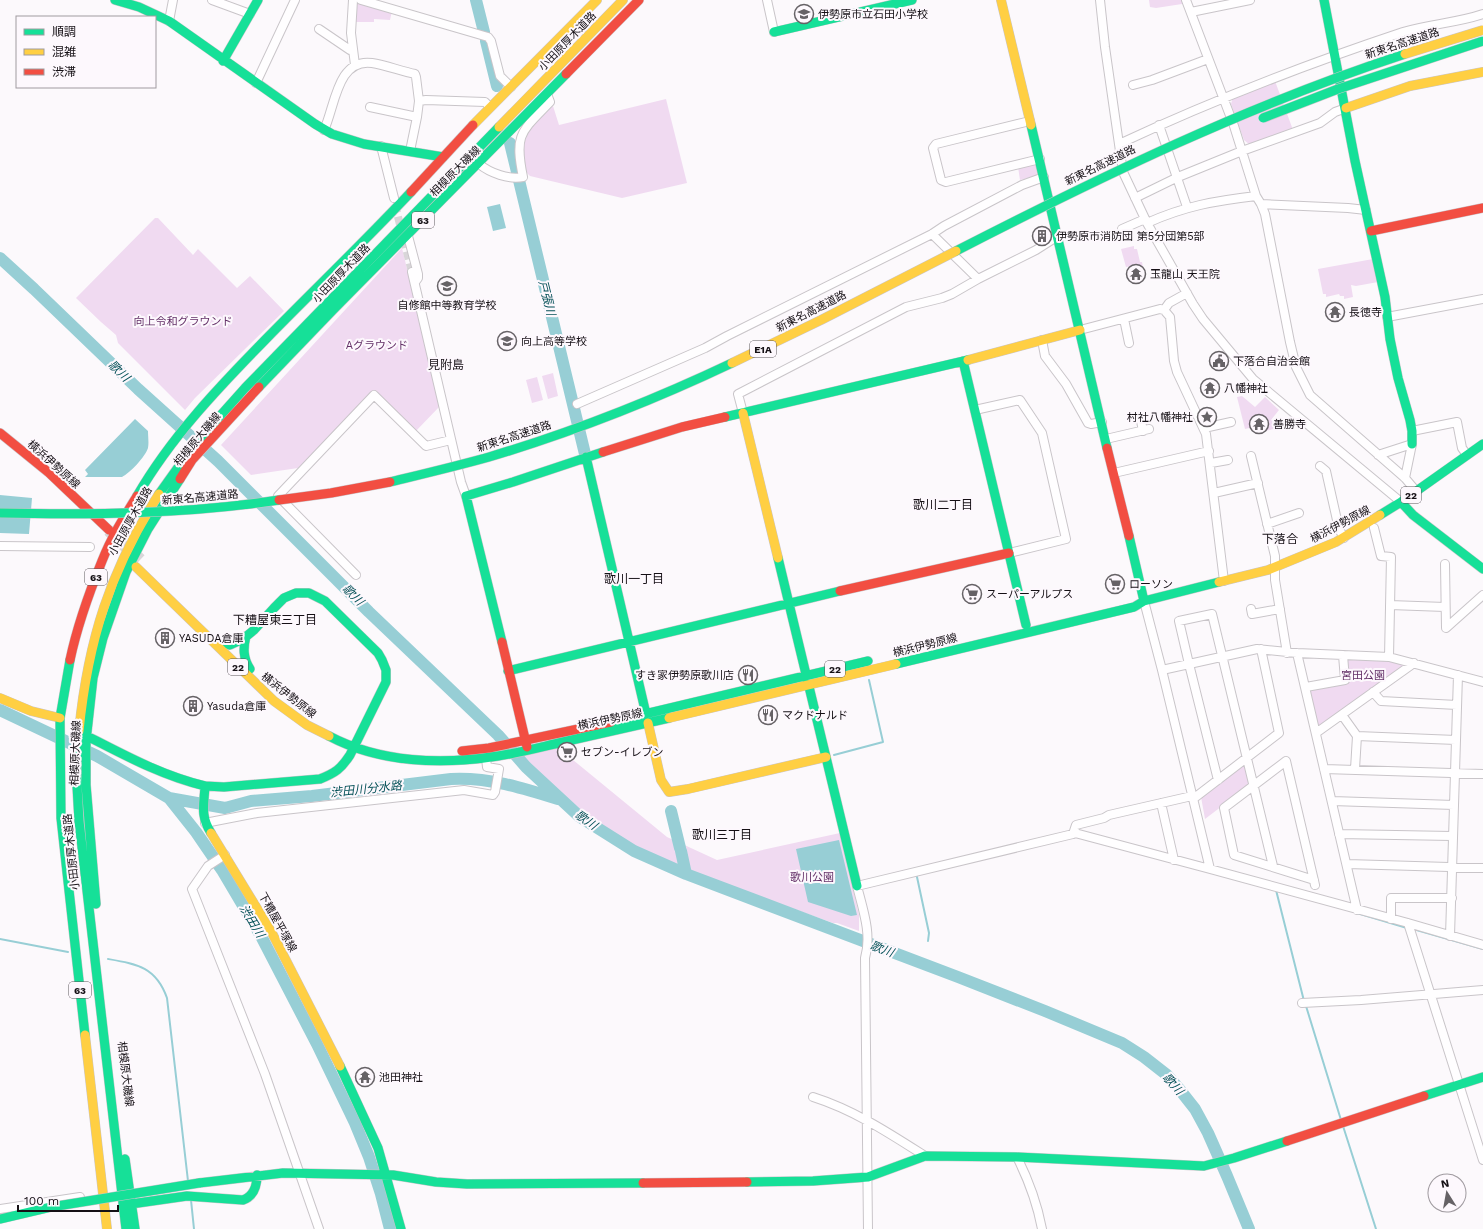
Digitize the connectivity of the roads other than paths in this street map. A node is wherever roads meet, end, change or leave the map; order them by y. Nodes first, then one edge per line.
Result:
1 (115, 0) edge
2 (173, 0) edge
3 (212, 0) edge
4 (258, 0) edge
5 (295, 0) edge
6 (352, 0) edge
7 (362, 0) edge
8 (623, 0) edge
9 (639, 0) edge
10 (767, 0) edge
11 (912, 0) edge
12 (1001, 0) edge
13 (1100, 0) edge
14 (1186, 0) edge
15 (1250, 0) edge
16 (1324, 0) edge
17 (140, 3) edge
18 (601, 3) edge
19 (1191, 12) junction
20 (250, 14) junction
21 (1483, 14) edge
22 (169, 21) junction
23 (1483, 23) edge
24 (318, 29) dead end
25 (1483, 30) edge
26 (774, 32) joint
27 (1483, 41) edge
28 (353, 50) junction
29 (1483, 51) edge
30 (1335, 56) junction
31 (1394, 58) junction
32 (1208, 59) junction
33 (223, 61) junction
34 (354, 65) junction
35 (1483, 72) edge
36 (256, 83) junction
37 (1133, 85) dead end
38 (511, 87) junction
39 (547, 94) junction
40 (1223, 99) junction
41 (419, 101) junction
42 (370, 106) dead end
43 (490, 107) junction
44 (1346, 108) junction
45 (1277, 112) junction
46 (417, 117) junction
47 (1256, 120) dead end
48 (1030, 121) junction
49 (1160, 125) junction
50 (1242, 126) dead end
51 (324, 130) junction
52 (1228, 131) dead end
53 (1119, 144) junction
54 (381, 146) junction
55 (410, 151) junction
56 (1242, 151) junction
57 (1180, 152) dead end
58 (443, 157) junction
59 (1040, 159) junction
60 (479, 164) junction
61 (1044, 177) junction
62 (1178, 177) junction
63 (1256, 196) junction
64 (1084, 197) dead end
65 (394, 198) tunnel mouth
66 (1135, 198) junction
67 (1261, 204) junction
68 (1187, 207) junction
69 (1483, 208) edge
70 (1366, 210) junction
71 (1057, 211) dead end
72 (1044, 217) dead end
73 (1146, 221) junction
74 (1125, 226) dead end
75 (1371, 231) junction
76 (932, 234) junction
77 (408, 236) junction
78 (1058, 236) junction
79 (897, 245) dead end
80 (910, 246) junction
81 (968, 256) dead end
82 (948, 267) dead end
83 (412, 272) tunnel mouth
84 (978, 279) junction
85 (414, 283) junction
86 (1186, 293) junction
87 (1483, 299) edge
88 (1164, 310) junction
89 (1387, 317) junction
90 (1124, 319) junction
91 (1080, 330) junction
92 (1042, 340) junction
93 (1129, 343) dead end
94 (964, 361) junction
95 (577, 404) dead end
96 (975, 410) junction
97 (743, 413) junction
98 (1141, 420) dead end
99 (1102, 422) junction
100 (1231, 422) dead end
101 (1204, 428) junction
102 (1412, 431) junction
103 (199, 432) junction
104 (0, 433) edge
105 (1106, 439) junction
106 (451, 440) junction
107 (0, 442) edge
108 (1412, 444) junction
109 (1483, 444) edge
110 (1209, 450) junction
111 (182, 451) junction
112 (1378, 455) junction
113 (1467, 455) junction
114 (1251, 456) dead end
115 (586, 457) junction
116 (1228, 460) dead end
117 (1211, 463) junction
118 (168, 466) dead end
119 (1320, 466) dead end
120 (475, 470) dead end
121 (1114, 473) junction
122 (454, 476) dead end
123 (1405, 478) junction
124 (431, 482) dead end
125 (1258, 483) junction
126 (1416, 491) junction
127 (1214, 493) junction
128 (377, 494) dead end
129 (466, 496) junction
130 (1401, 502) junction
131 (300, 508) dead end
132 (278, 511) dead end
133 (0, 513) edge
134 (1299, 513) dead end
135 (165, 522) dead end
136 (1267, 524) junction
137 (90, 525) dead end
138 (1374, 528) dead end
139 (1344, 538) junction
140 (0, 546) edge
141 (90, 547) dead end
142 (1008, 553) junction
143 (1445, 564) dead end
144 (1275, 567) junction
145 (1483, 569) edge
146 (356, 575) dead end
147 (1224, 581) junction
148 (1483, 594) edge
149 (1144, 601) junction
150 (789, 603) junction
151 (1390, 605) junction
152 (1445, 607) junction
153 (1280, 609) junction
154 (1252, 614) dead end
155 (1026, 625) junction
156 (246, 636) junction
157 (222, 642) junction
158 (628, 642) junction
159 (1260, 649) junction
160 (1287, 652) junction
161 (1297, 653) junction
162 (1344, 655) junction
163 (1223, 657) junction
164 (1389, 657) junction
165 (1414, 663) junction
166 (1189, 664) junction
167 (250, 669) junction
168 (1162, 670) junction
169 (508, 671) junction
170 (806, 675) junction
171 (1458, 675) junction
172 (1483, 682) edge
173 (808, 685) junction
174 (1306, 687) junction
175 (1373, 692) junction
176 (0, 698) edge
177 (72, 701) dead end
178 (1457, 704) junction
179 (1342, 715) junction
180 (60, 718) junction
181 (647, 718) junction
182 (1316, 733) junction
183 (78, 735) junction
184 (1357, 736) junction
185 (525, 740) junction
186 (1456, 740) junction
187 (355, 744) junction
188 (525, 750) junction
189 (69, 753) junction
190 (826, 757) junction
191 (1247, 757) junction
192 (486, 758) junction
193 (1324, 769) junction
194 (1355, 770) junction
195 (1455, 773) junction
196 (1483, 774) edge
197 (1218, 780) junction
198 (1254, 785) junction
199 (205, 787) junction
200 (1193, 798) junction
201 (1332, 801) junction
202 (1161, 804) junction
203 (1454, 805) junction
204 (204, 819) junction
205 (1073, 834) junction
206 (1340, 834) junction
207 (1452, 836) junction
208 (225, 855) junction
209 (1174, 860) junction
210 (1347, 864) junction
211 (1273, 866) junction
212 (1452, 867) junction
213 (1483, 868) edge
214 (1210, 869) junction
215 (857, 886) junction
216 (1452, 898) junction
217 (1357, 910) junction
218 (1391, 919) junction
219 (1408, 923) junction
220 (1450, 936) junction
221 (1483, 945) edge
222 (1483, 990) edge
223 (1430, 994) junction
224 (1302, 1003) dead end
225 (96, 1048) dead end
226 (98, 1063) dead end
227 (1483, 1077) edge
228 (1460, 1084) junction
229 (813, 1097) dead end
230 (867, 1120) junction
231 (925, 1156) junction
232 (1017, 1157) junction
233 (1483, 1160) edge
234 (300, 1174) junction
235 (257, 1175) junction
236 (385, 1176) junction
237 (868, 1177) junction
238 (104, 1193) junction
239 (131, 1204) junction
240 (0, 1209) edge
241 (0, 1219) edge
242 (108, 1229) edge
243 (118, 1229) edge
244 (126, 1229) edge
245 (135, 1229) edge
246 (319, 1229) edge
247 (401, 1229) edge
248 (868, 1229) edge
249 (1042, 1229) edge

1 - 17 main road
2 - 22 street
3 - 20 street
4 - 20 main road
5 - 36 street
6 - 28 street
7 - 38 street
8 - 103 main road, 小田原厚木道路
9 - 39 main road, 相模原大磯線 / 63
10 - 26 street
11 - 26 main road
12 - 48 main road
13 - 53 street
14 - 19 street
15 - 19 street
16 - 30 main road
17 - 22 main road
18 - 38 main road, 相模原大磯線 / 63
18 - 103 main road, 小田原厚木道路
19 - 32 street
20 - 33 main road
21 - 30 street
22 - 33 main road
23 - 31 main road, bridge
24 - 28 street
25 - 31 main road, 新東名高速道路 / E1A, bridge
27 - 45 main road, 新東名高速道路, bridge
28 - 34 street
29 - 45 main road, bridge
30 - 40 street
30 - 44 main road
31 - 133 main road, 新東名高速道路 / E1A, bridge
32 - 37 street
32 - 40 street
33 - 36 main road
34 - 41 street
34 - 51 street
35 - 44 main road
36 - 51 main road
38 - 43 main road, 相模原大磯線 / 63
39 - 60 main road, 相模原大磯線 / 63
39 - 60 street
40 - 49 street
40 - 56 street
41 - 43 street
41 - 46 street
42 - 46 street
43 - 58 main road, 相模原大磯線 / 63
44 - 56 street
44 - 70 main road
45 - 47 main road, 新東名高速道路, bridge
46 - 55 street
48 - 59 main road
48 - 59 street
49 - 53 street
49 - 62 street
50 - 52 main road
51 - 54 main road
53 - 66 street
54 - 55 main road
54 - 65 street
55 - 58 main road
56 - 62 street
56 - 63 street
57 - 64 main road, 新東名高速道路
58 - 103 main road, 相模原大磯線 / 63
59 - 61 main road
60 - 77 main road, 相模原大磯線 / 63
61 - 76 street
61 - 78 main road
62 - 66 street
62 - 68 street
63 - 67 street
63 - 68 street
66 - 73 street
67 - 70 street
67 - 112 street
68 - 73 street
69 - 75 main road
70 - 75 main road
71 - 72 main road
73 - 74 street
73 - 86 street
75 - 89 main road
76 - 80 street
76 - 84 street
77 - 85 street
77 - 103 main road, 相模原大磯線 / 63
78 - 84 street
78 - 91 main road
79 - 80 street
80 - 95 street
81 - 82 main road
83 - 85 street
84 - 97 street
85 - 106 street
86 - 88 street
86 - 130 street
87 - 89 street
88 - 90 street
88 - 101 street
89 - 102 main road
90 - 91 street
90 - 93 street
91 - 92 main road
91 - 99 main road
92 - 94 main road
92 - 99 street
94 - 96 main road
94 - 97 main road
96 - 142 main road
96 - 142 street
97 - 115 main road
97 - 150 main road
98 - 105 street
99 - 105 main road
100 - 101 street
101 - 110 street
102 - 108 main road
102 - 113 street
103 - 111 main road, 小田原厚木道路
103 - 111 main road, 相模原大磯線 / 63
104 - 107 main road, 横浜伊勢原線
105 - 121 main road
106 - 129 street
106 - 146 street
108 - 112 street
108 - 123 street
109 - 113 main road, 横浜伊勢原線 / 22
110 - 117 street
110 - 121 street
111 - 180 main road, 相模原大磯線 / 63
111 - 183 main road, 小田原厚木道路
112 - 123 street
113 - 126 main road, 横浜伊勢原線 / 22
114 - 125 street
115 - 129 main road
115 - 158 main road
116 - 117 street
117 - 127 street
118 - 177 main road, 小田原厚木道路
119 - 139 street
120 - 122 main road
121 - 149 main road
123 - 126 street
124 - 128 main road
125 - 127 street
125 - 136 street
126 - 130 main road, 横浜伊勢原線 / 22
127 - 147 street
129 - 169 main road
130 - 139 main road, 横浜伊勢原線 / 22
130 - 145 main road
131 - 132 main road
134 - 136 street
135 - 137 main road, 新東名高速道路
136 - 144 street
138 - 151 street
139 - 144 main road, 横浜伊勢原線 / 22
140 - 141 street
142 - 150 main road
142 - 155 main road
143 - 152 street
144 - 147 main road, 横浜伊勢原線 / 22
144 - 153 street
147 - 149 main road, 横浜伊勢原線 / 22
148 - 152 street
149 - 155 main road, 横浜伊勢原線 / 22
149 - 168 street
149 - 173 main road, 横浜伊勢原線 / 22
150 - 158 main road
150 - 170 main road
151 - 152 street
151 - 164 street
153 - 154 street
153 - 160 street
155 - 170 main road, 横浜伊勢原線 / 22
156 - 157 main road
156 - 167 main road
156 - 187 main road
157 - 167 main road, 横浜伊勢原線 / 22
157 - 187 main road, 横浜伊勢原線 / 22
158 - 169 main road
158 - 181 main road
159 - 160 street
159 - 163 street
159 - 191 street
160 - 161 street
161 - 162 street
161 - 174 street
162 - 164 street
162 - 174 street
163 - 166 street
163 - 166 street
163 - 191 street
164 - 165 street
165 - 171 street
165 - 175 street
166 - 168 street
166 - 197 street
167 - 187 main road, 横浜伊勢原線 / 22
168 - 200 street
169 - 185 main road
170 - 173 main road
170 - 181 main road, 横浜伊勢原線 / 22
171 - 172 street
171 - 178 street
173 - 181 main road, 横浜伊勢原線 / 22
173 - 190 main road
174 - 182 street
175 - 178 street
175 - 179 street
176 - 180 main road
178 - 186 street
179 - 182 street
179 - 184 street
180 - 189 main road, 相模原大磯線 / 63
181 - 185 main road, 横浜伊勢原線 / 22
181 - 188 main road, 横浜伊勢原線 / 22
181 - 190 main road
182 - 193 street
183 - 189 main road, 小田原厚木道路
183 - 199 main road
183 - 239 main road, 相模原大磯線 / 63
184 - 186 street
184 - 194 street
185 - 187 main road, 横浜伊勢原線 / 22
185 - 188 main road
186 - 195 street
187 - 192 main road, 横浜伊勢原線 / 22
187 - 199 main road
188 - 192 main road, 横浜伊勢原線 / 22
189 - 225 main road, 小田原厚木道路
189 - 238 main road, 相模原大磯線 / 63
189 - 244 main road, 小田原厚木道路
190 - 215 main road
191 - 197 street
191 - 198 street
192 - 204 street
193 - 194 street
193 - 201 street
194 - 195 street
195 - 196 street
195 - 203 street
197 - 200 street
198 - 211 street
198 - 211 street
198 - 211 street
199 - 204 main road
200 - 202 street
200 - 214 street
201 - 203 street
201 - 206 street
202 - 205 street
202 - 209 street
203 - 207 street
204 - 208 main road, 下糟屋平塚線
205 - 209 street
205 - 215 street
206 - 207 street
206 - 210 street
207 - 212 street
208 - 234 street
208 - 236 main road, 下糟屋平塚線
209 - 214 street
210 - 212 street
210 - 217 street
212 - 213 street
212 - 216 street
214 - 217 street
215 - 230 street
216 - 218 street
216 - 220 street
217 - 218 street
218 - 219 street
219 - 220 street
219 - 223 street
220 - 221 street
222 - 223 street
223 - 224 street
223 - 228 street
226 - 243 main road
227 - 228 main road
228 - 232 main road
228 - 233 street
229 - 230 street
230 - 231 street
230 - 237 street
231 - 232 main road
231 - 237 main road
232 - 249 street
234 - 235 main road
234 - 236 main road
234 - 246 street
235 - 239 main road
235 - 241 main road, bridge
236 - 237 main road
236 - 247 main road, 下糟屋平塚線
237 - 248 street
238 - 240 street
238 - 242 main road, 相模原大磯線 / 63
239 - 245 main road, 相模原大磯線 / 63

